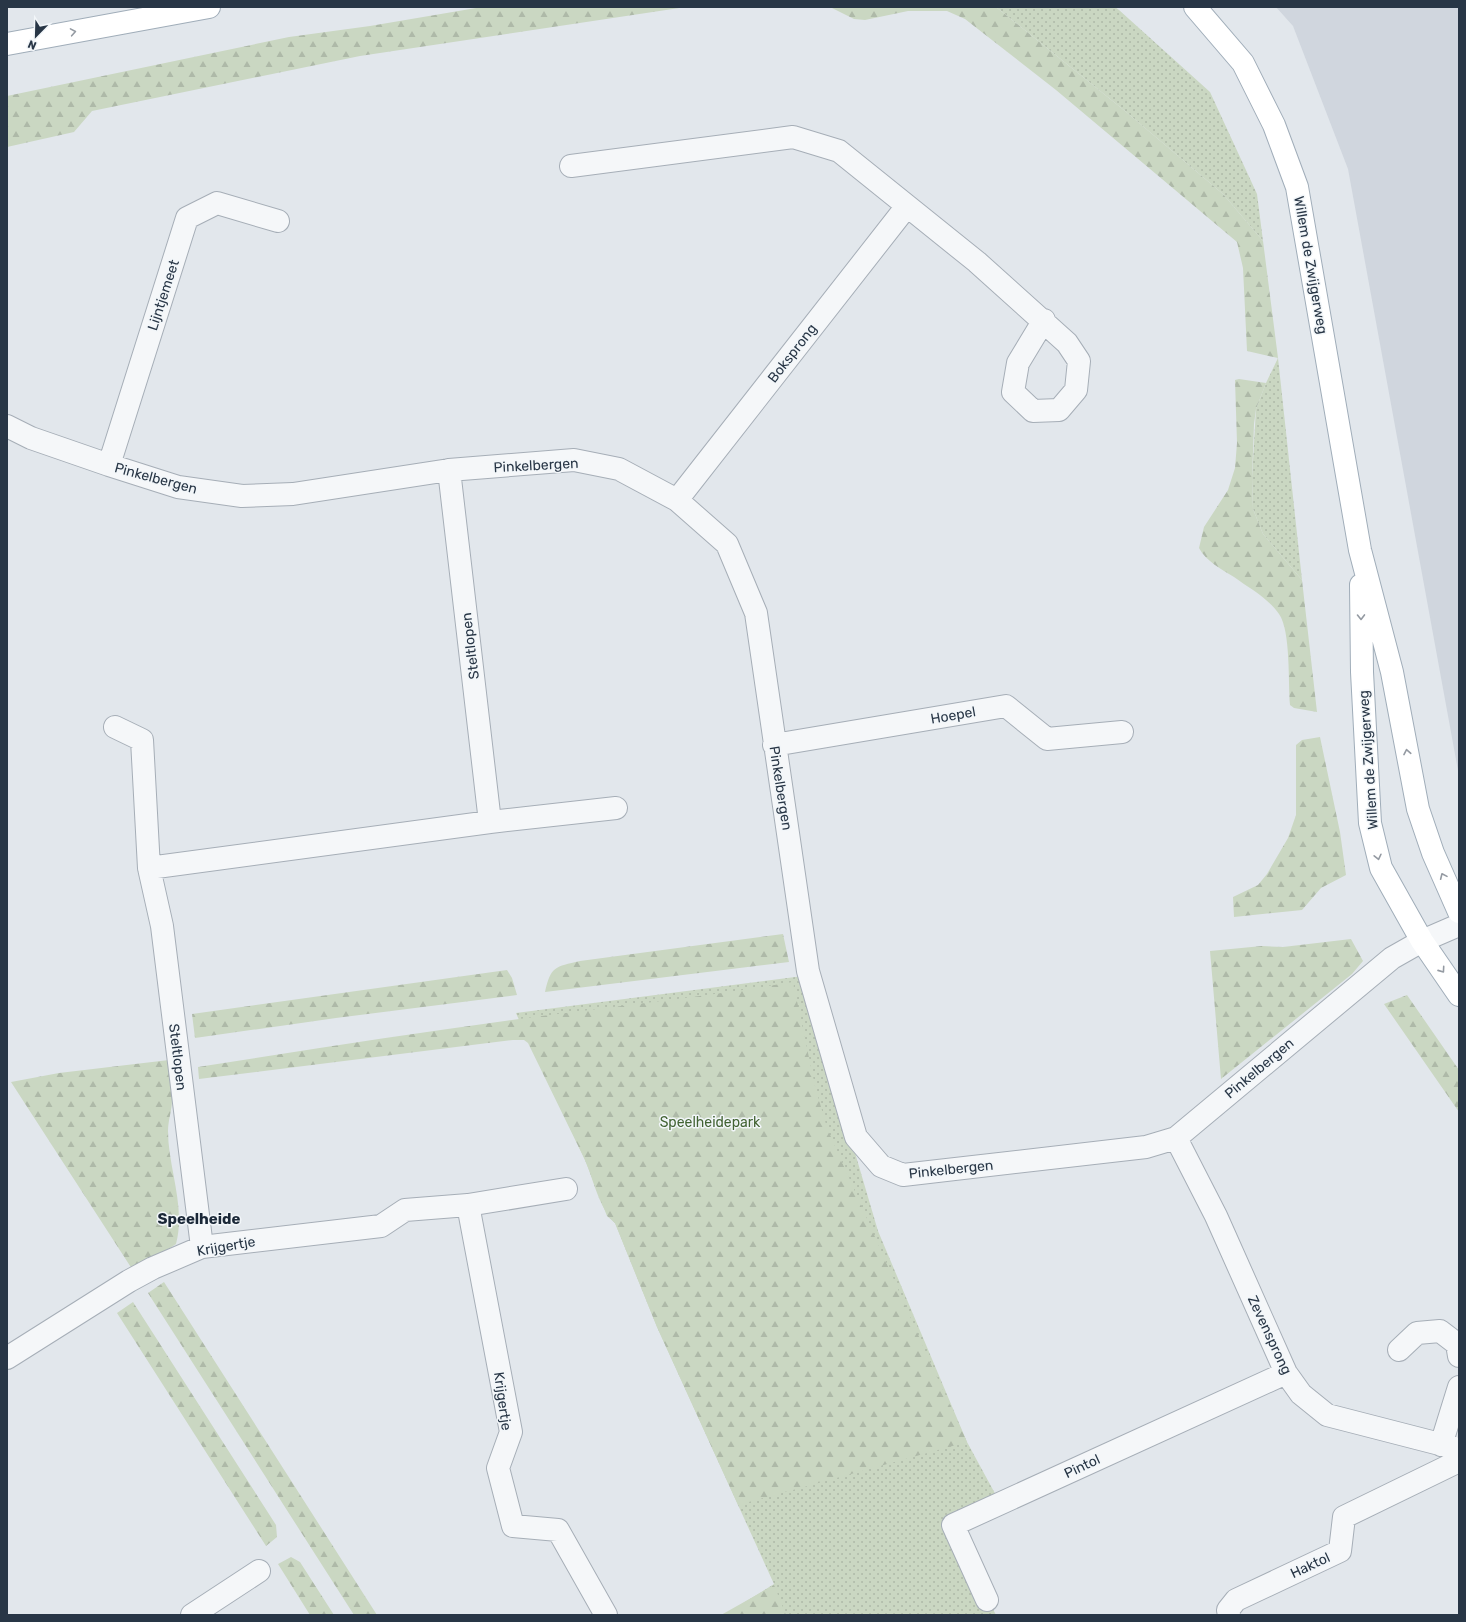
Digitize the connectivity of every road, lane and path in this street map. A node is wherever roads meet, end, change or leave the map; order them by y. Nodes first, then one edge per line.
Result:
1 (209, 7) edge
2 (1195, 7) edge
3 (7, 44) edge
4 (571, 166) dead end
5 (907, 206) junction
6 (278, 222) dead end
7 (1044, 320) dead end
8 (7, 426) edge
9 (109, 465) junction
10 (449, 470) junction
11 (677, 500) junction
12 (1360, 550) junction
13 (114, 727) dead end
14 (1122, 732) dead end
15 (774, 745) junction
16 (616, 808) dead end
17 (490, 822) junction
18 (149, 868) junction
19 (1459, 912) edge
20 (1459, 925) edge
21 (1422, 941) junction
22 (1459, 995) edge
23 (1176, 1138) junction
24 (566, 1189) dead end
25 (468, 1205) junction
26 (202, 1248) junction
27 (1399, 1350) dead end
28 (1459, 1356) edge
29 (7, 1358) edge
30 (1286, 1373) junction
31 (1459, 1387) edge
32 (1450, 1447) edge
33 (1459, 1461) edge
34 (259, 1571) dead end
35 (987, 1600) dead end
36 (192, 1615) edge
37 (606, 1615) edge
38 (1229, 1615) edge

3 -> 1 main road
2 - 12 main road, Willem de Zwijgerweg
4 - 5 street
5 - 7 street
5 - 11 street, Boksprong
6 - 9 street, Lijntjemeet
8 - 9 street, Pinkelbergen
9 - 10 street, Pinkelbergen
10 - 11 street, Pinkelbergen
10 - 17 street, Steltlopen
11 - 15 street, Pinkelbergen
19 -> 12 main road, Willem de Zwijgerweg
12 -> 21 main road, Willem de Zwijgerweg
13 - 18 street, Steltlopen
14 - 15 street, Hoepel
15 - 23 street, Pinkelbergen
16 - 17 street
17 - 18 street
18 - 26 street, Steltlopen
20 - 21 street, Pinkelbergen
21 -> 22 main road, Willem de Zwijgerweg
21 - 23 street, Pinkelbergen
23 - 30 street, Zevensprong
24 - 25 street, Krijgertje
25 - 26 street, Krijgertje
25 - 37 street, Krijgertje
26 - 29 street, Krijgertje
27 - 28 street
30 - 32 street, Zevensprong
30 - 35 street, Pintol
31 - 32 street, Zevensprong
33 - 38 street, Haktol
34 - 36 street

